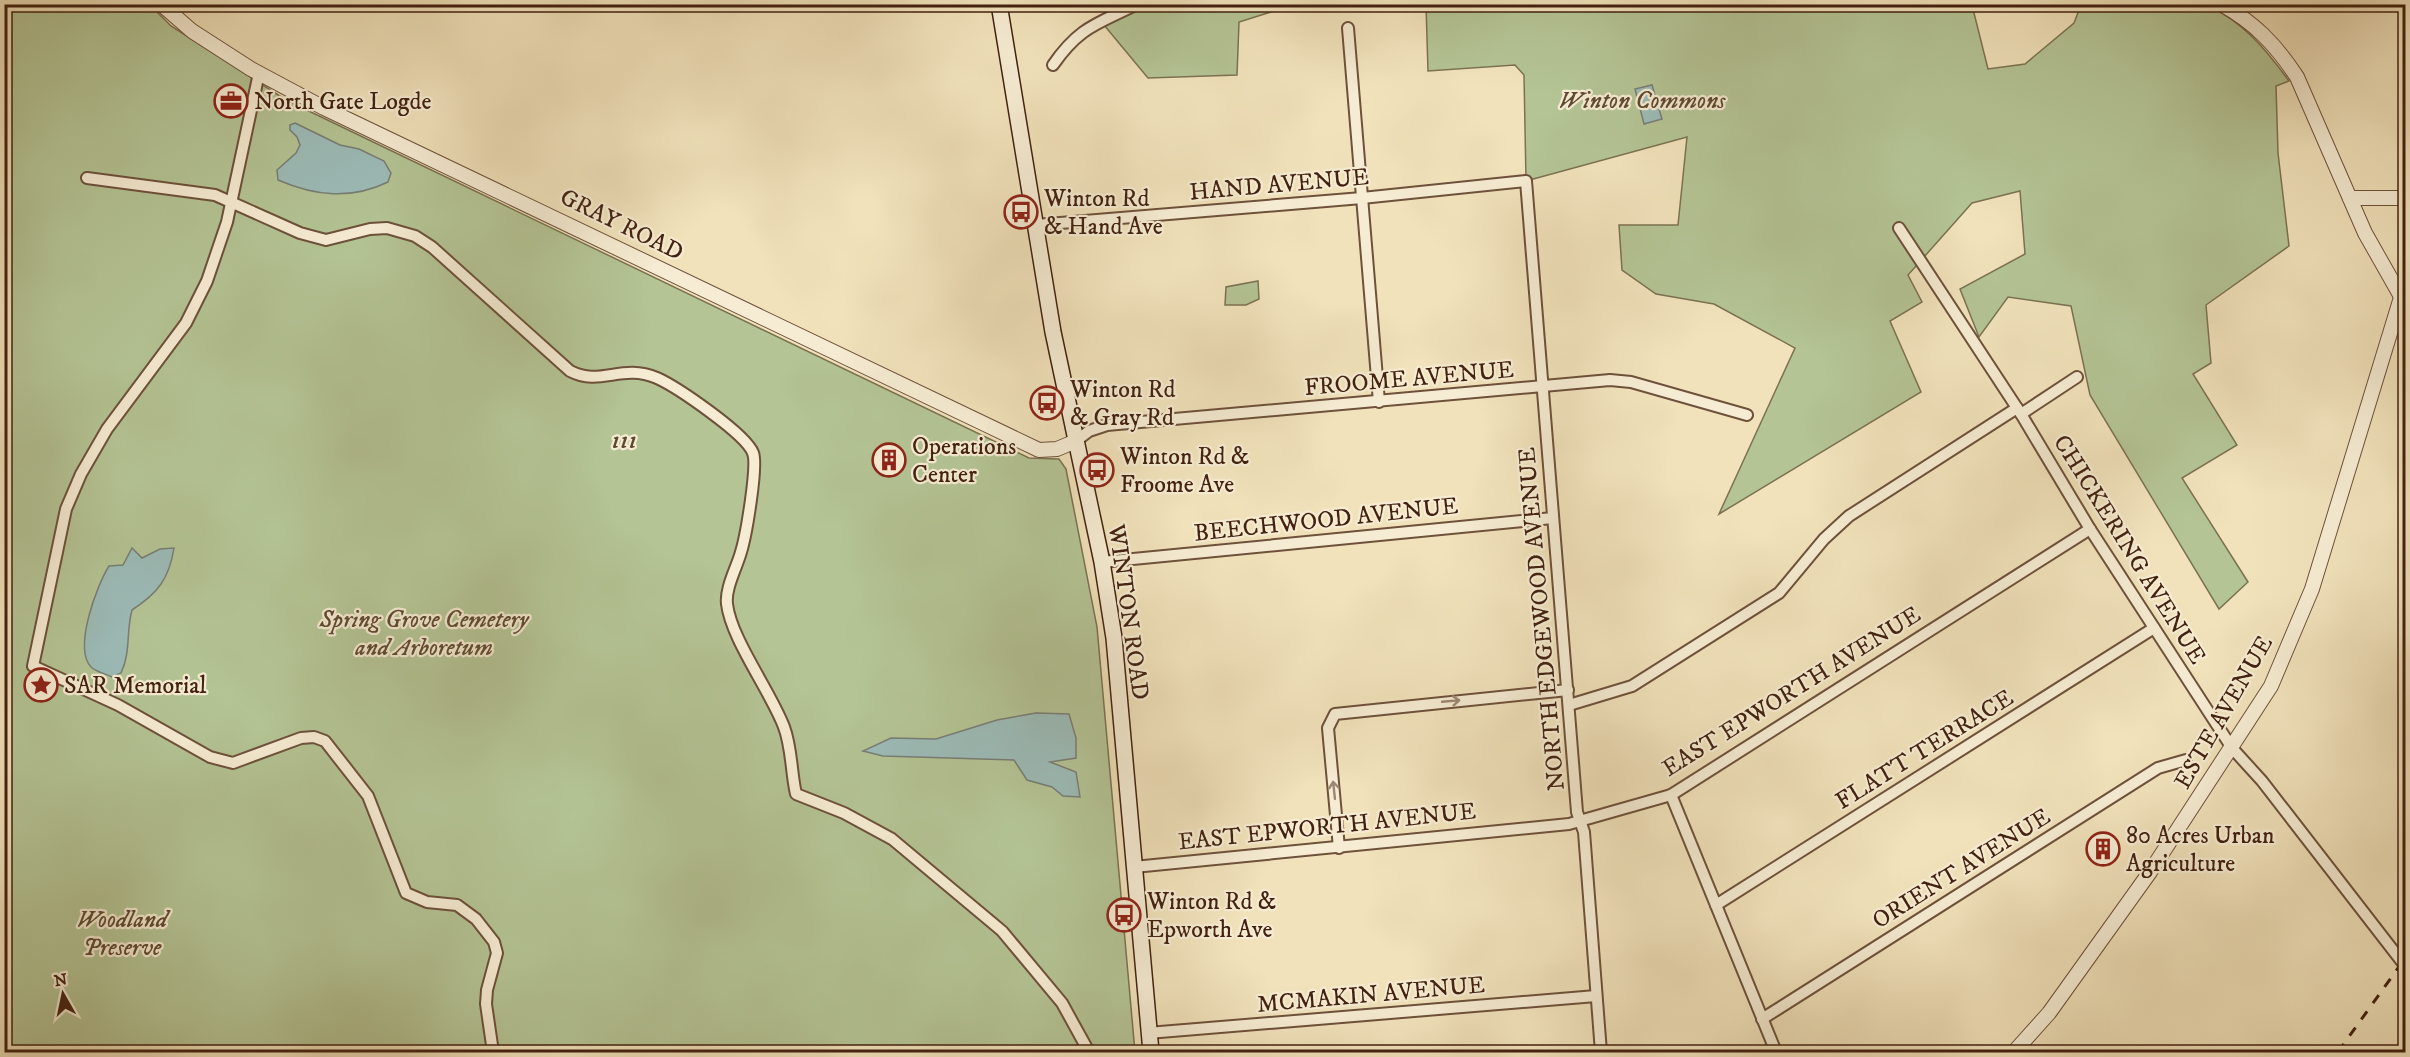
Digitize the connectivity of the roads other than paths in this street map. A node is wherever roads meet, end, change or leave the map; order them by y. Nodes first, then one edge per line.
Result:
1 (161, 4) edge
2 (999, 4) edge
3 (1137, 4) edge
4 (2221, 4) edge
5 (1348, 28) dead end
6 (1053, 65) dead end
7 (259, 74) junction
8 (87, 178) dead end
9 (1526, 181) joint
10 (1362, 198) junction
11 (2350, 198) junction
12 (2406, 198) edge
13 (231, 200) junction
14 (1036, 225) junction
15 (1899, 228) dead end
16 (2406, 280) edge
17 (2403, 300) edge
18 (2077, 377) dead end
19 (1543, 387) junction
20 (1379, 402) junction
21 (2019, 411) junction
22 (1747, 415) dead end
23 (1076, 441) junction
24 (1553, 518) junction
25 (2090, 528) junction
26 (1102, 562) junction
27 (2154, 628) junction
28 (1568, 690) junction
29 (1569, 705) junction
30 (2232, 748) junction
31 (2186, 759) dead end
32 (1671, 795) junction
33 (1580, 822) junction
34 (1339, 848) junction
35 (1134, 867) junction
36 (1716, 905) junction
37 (2406, 967) edge
38 (1596, 996) junction
39 (1762, 1019) junction
40 (1148, 1033) junction
41 (493, 1053) edge
42 (1089, 1053) edge
43 (1151, 1053) edge
44 (1601, 1053) edge
45 (1776, 1053) edge
46 (2014, 1053) edge

1 - 7 street, GRAY ROAD
2 - 14 main road, WINTON ROAD
3 - 6 street
4 - 11 street
5 - 10 street
7 - 13 street
7 - 23 street, GRAY ROAD
8 - 13 street
9 - 10 street, HAND AVENUE
9 - 19 street, NORTH EDGEWOOD AVENUE
10 - 14 street, HAND AVENUE
10 - 20 street
11 - 12 street
11 - 17 street
13 - 41 street
13 - 42 street
14 - 23 main road, WINTON ROAD
15 - 21 street, CHICKERING AVENUE
16 - 17 street, ESTE AVENUE
17 - 30 street, ESTE AVENUE
18 - 21 street
19 - 20 street, FROOME AVENUE
19 - 22 street, FROOME AVENUE
19 - 24 street, NORTH EDGEWOOD AVENUE
20 - 23 street, FROOME AVENUE
21 - 25 street, CHICKERING AVENUE
21 - 29 street
23 - 26 main road, WINTON ROAD
24 - 26 street, BEECHWOOD AVENUE
24 - 28 street, NORTH EDGEWOOD AVENUE
25 - 27 street, CHICKERING AVENUE
25 - 32 street, EAST EPWORTH AVENUE
26 - 35 main road, WINTON ROAD
27 - 30 street, CHICKERING AVENUE
27 - 36 street, FLATT TERRACE
28 - 29 street, NORTH EDGEWOOD AVENUE
34 -> 28 street
29 - 33 street, NORTH EDGEWOOD AVENUE
30 - 37 street, CHICKERING AVENUE
30 - 46 street, ESTE AVENUE
31 - 39 street, ORIENT AVENUE
32 - 33 street, EAST EPWORTH AVENUE
32 - 36 street
33 - 34 street, EAST EPWORTH AVENUE
33 - 38 street, NORTH EDGEWOOD AVENUE
34 - 35 street, EAST EPWORTH AVENUE
35 - 40 main road, WINTON ROAD
36 - 39 street
38 - 40 street, MCMAKIN AVENUE
38 - 44 street, NORTH EDGEWOOD AVENUE
39 - 45 street
40 - 43 main road, WINTON ROAD

